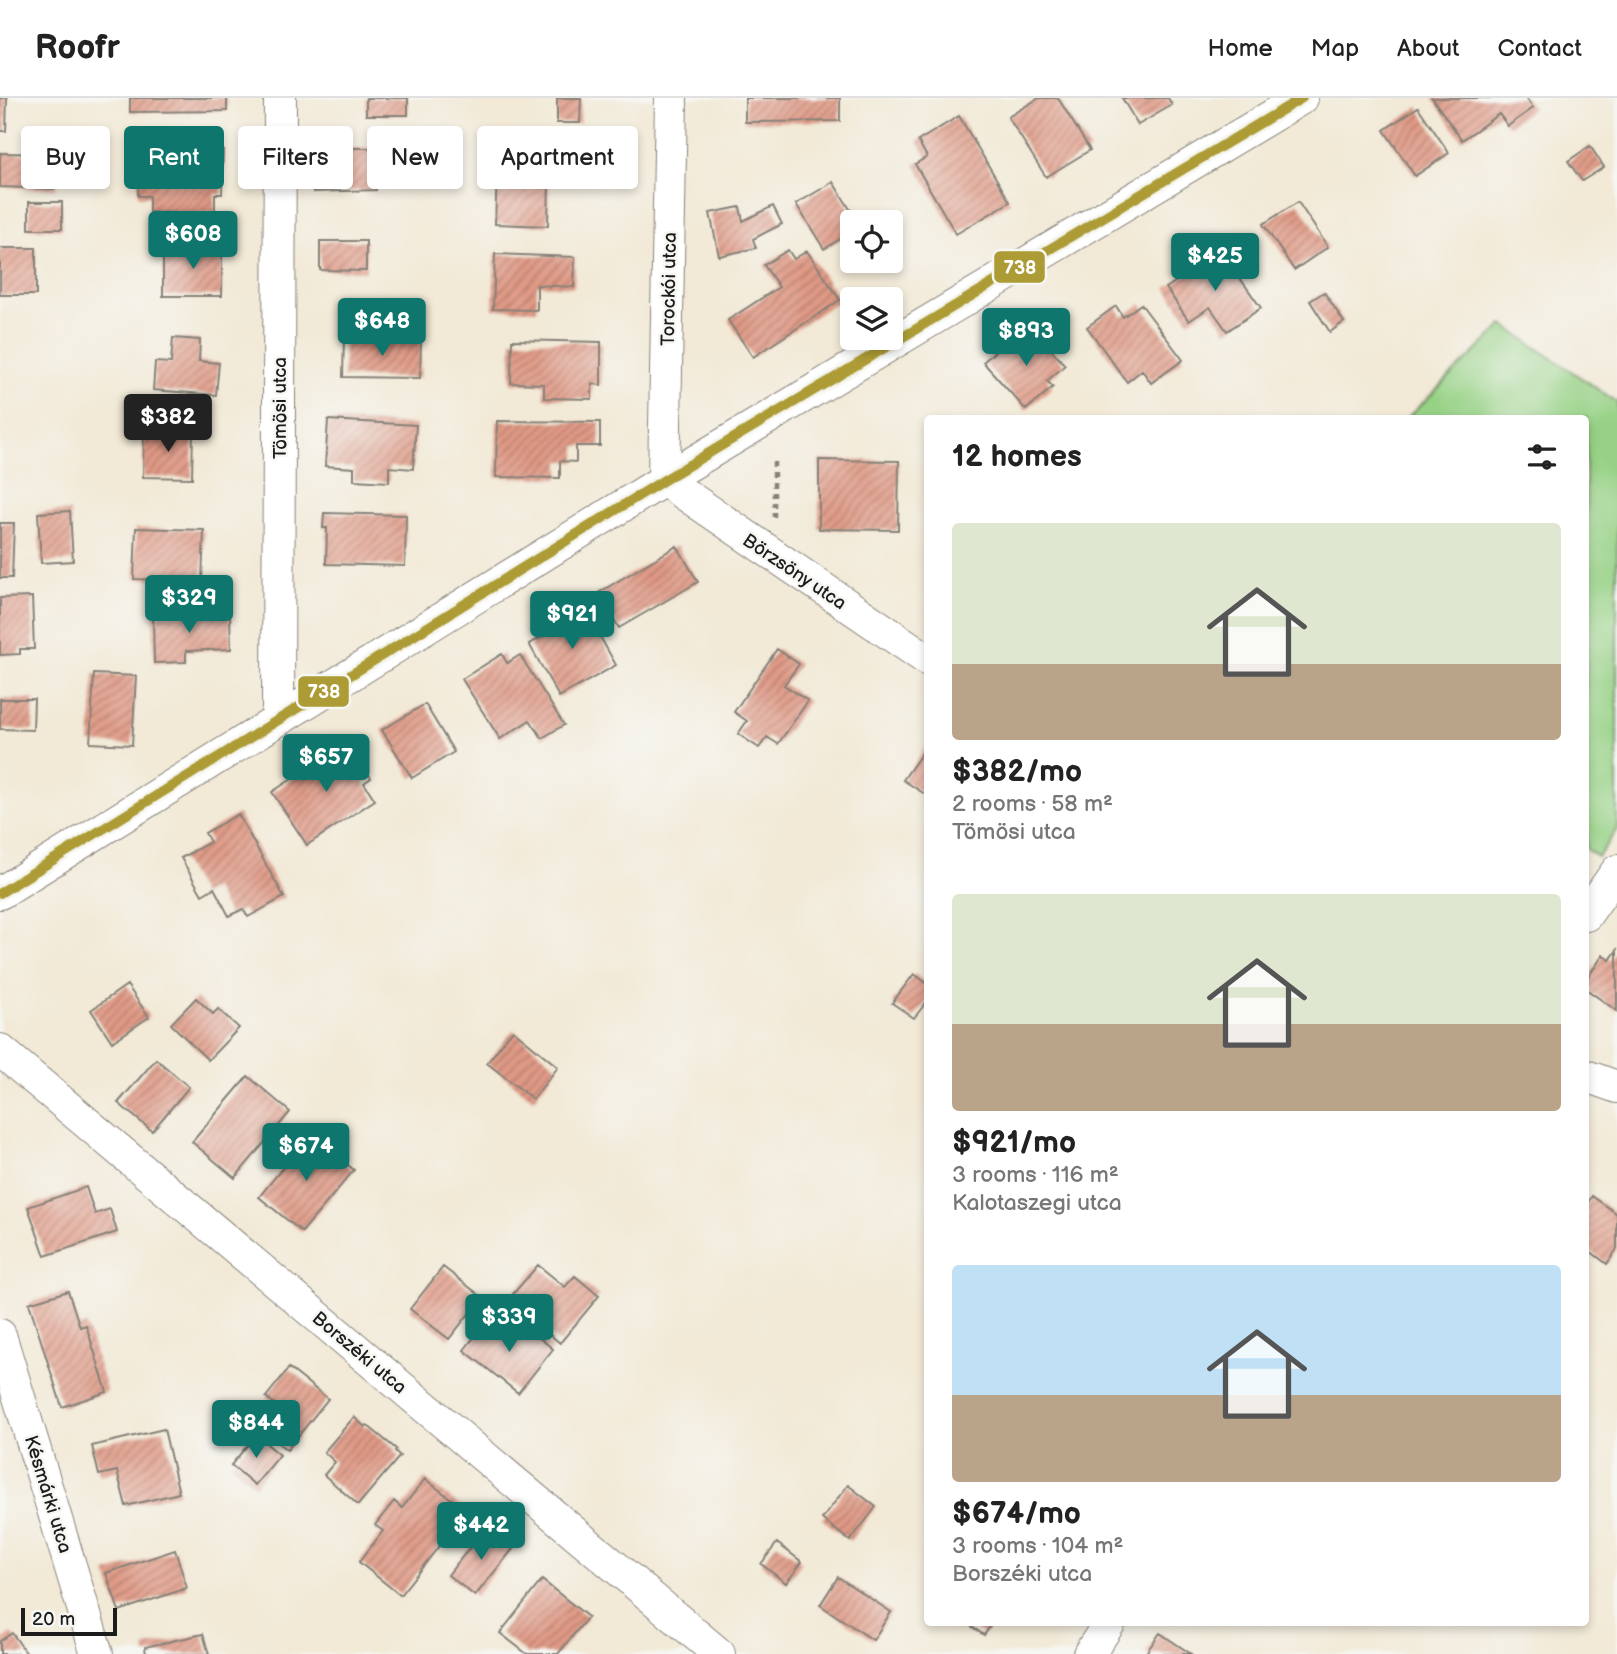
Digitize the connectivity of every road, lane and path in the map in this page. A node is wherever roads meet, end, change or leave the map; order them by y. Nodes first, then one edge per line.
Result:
1 (280, 98) edge
2 (671, 98) edge
3 (1302, 98) edge
4 (774, 461) dead end
5 (664, 480) junction
6 (774, 556) junction
7 (924, 657) edge
8 (278, 718) junction
9 (1617, 871) edge
10 (0, 892) edge
11 (1589, 911) edge
12 (0, 1050) edge
13 (1589, 1077) edge
14 (1617, 1087) edge
15 (0, 1335) edge
16 (1108, 1626) edge
17 (97, 1654) edge
18 (719, 1654) edge
19 (1089, 1654) edge

1 - 8 street, Tömösi utca
2 - 5 street, Torockói utca
3 - 5 street
4 - 6 path
5 - 6 street, Börzsöny utca
5 - 8 street
6 - 7 street, Börzsöny utca
8 - 10 street
9 - 11 street
12 - 18 street, Borszéki utca
13 - 14 street
15 - 17 street, Késmárki utca
16 - 19 street

